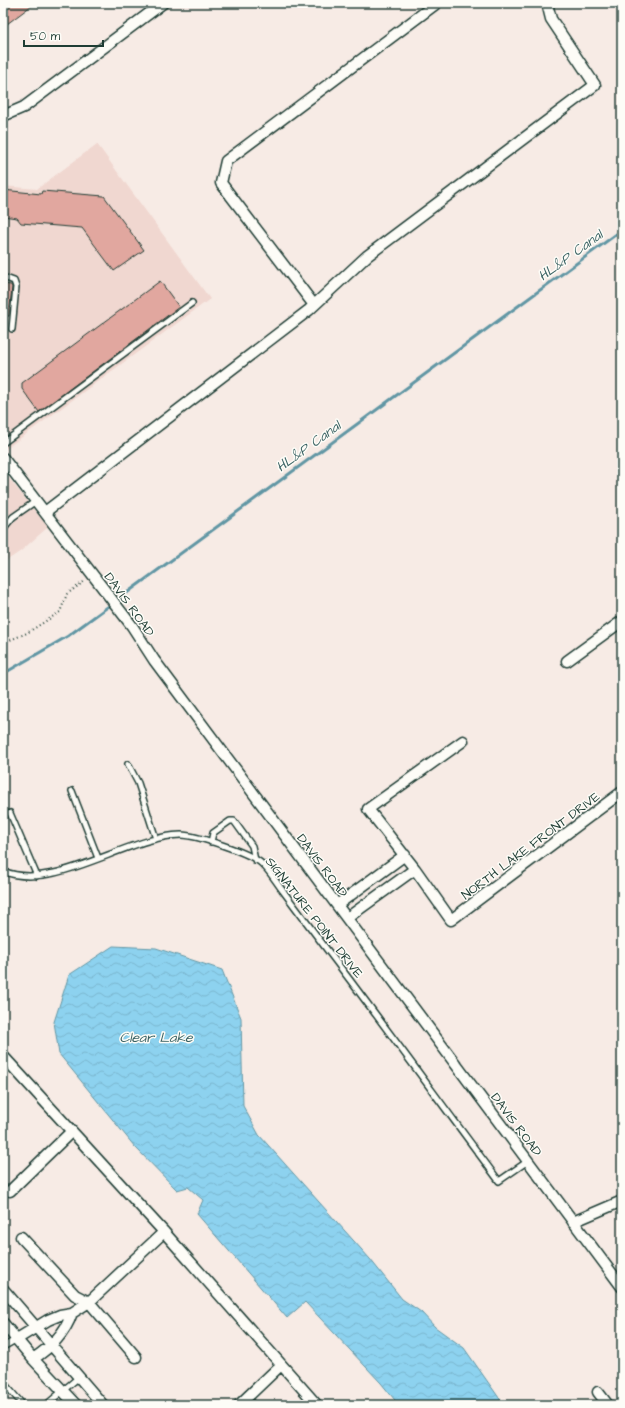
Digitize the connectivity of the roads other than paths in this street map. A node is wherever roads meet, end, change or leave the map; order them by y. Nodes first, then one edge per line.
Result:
1 (163, 3) edge
2 (436, 3) edge
3 (547, 3) edge
4 (3, 116) edge
5 (3, 277) edge
6 (192, 303) dead end
7 (314, 305) junction
8 (12, 329) dead end
9 (3, 443) edge
10 (3, 458) edge
11 (36, 501) junction
12 (45, 512) junction
13 (3, 529) edge
14 (622, 621) edge
15 (567, 661) dead end
16 (463, 741) dead end
17 (128, 764) dead end
18 (72, 792) dead end
19 (622, 792) edge
20 (10, 813) dead end
21 (156, 839) junction
22 (211, 842) junction
23 (405, 855) junction
24 (98, 858) junction
25 (255, 860) junction
26 (415, 869) junction
27 (3, 871) edge
28 (36, 876) junction
29 (337, 905) junction
30 (347, 918) junction
31 (3, 1056) edge
32 (71, 1132) junction
33 (528, 1161) junction
34 (10, 1191) dead end
35 (622, 1201) edge
36 (572, 1222) junction
37 (164, 1232) junction
38 (21, 1237) dead end
39 (622, 1287) edge
40 (3, 1289) edge
41 (89, 1302) junction
42 (72, 1313) junction
43 (3, 1323) edge
44 (37, 1327) junction
45 (17, 1339) junction
46 (53, 1346) junction
47 (3, 1347) edge
48 (136, 1356) dead end
49 (34, 1359) junction
50 (281, 1365) junction
51 (79, 1377) junction
52 (3, 1382) edge
53 (64, 1390) junction
54 (598, 1392) dead end
55 (23, 1405) edge
56 (46, 1405) edge
57 (76, 1405) edge
58 (103, 1405) edge
59 (239, 1405) edge
60 (317, 1405) edge
61 (608, 1405) edge

1 - 4 street
2 - 7 street
3 - 7 street
5 - 8 lane
6 - 9 lane
7 - 12 street
10 - 11 street, DAVIS ROAD
11 - 12 street, DAVIS ROAD
11 - 13 lane
12 - 29 street, DAVIS ROAD
14 - 15 street
16 - 23 street
17 - 21 lane
18 - 24 lane
19 - 26 street, NORTH LAKE FRONT DRIVE
20 - 28 lane
21 - 22 lane, SIGNATURE POINT DRIVE
21 - 24 lane, SIGNATURE POINT DRIVE
22 - 25 lane, SIGNATURE POINT DRIVE
22 - 25 lane
23 - 26 street
23 - 29 street
24 - 28 lane, SIGNATURE POINT DRIVE
25 - 33 lane, SIGNATURE POINT DRIVE
26 - 30 street
27 - 28 lane, SIGNATURE POINT DRIVE
29 - 30 street, DAVIS ROAD
30 - 33 street, DAVIS ROAD
31 - 32 street
32 - 34 street
32 - 37 street
33 - 36 street, DAVIS ROAD
35 - 36 street
36 - 39 street, DAVIS ROAD
37 - 41 street
37 - 50 street
38 - 41 street
40 - 44 street
41 - 42 street
41 - 48 street
42 - 44 street
42 - 46 street
43 - 45 street
44 - 45 street
44 - 46 street
45 - 47 lane
45 - 49 street
46 - 49 street
46 - 51 street
49 - 53 street
50 - 59 street
50 - 60 street
51 - 53 lane
51 - 58 street
52 - 55 lane
53 - 56 lane
53 - 57 street
54 - 61 street

